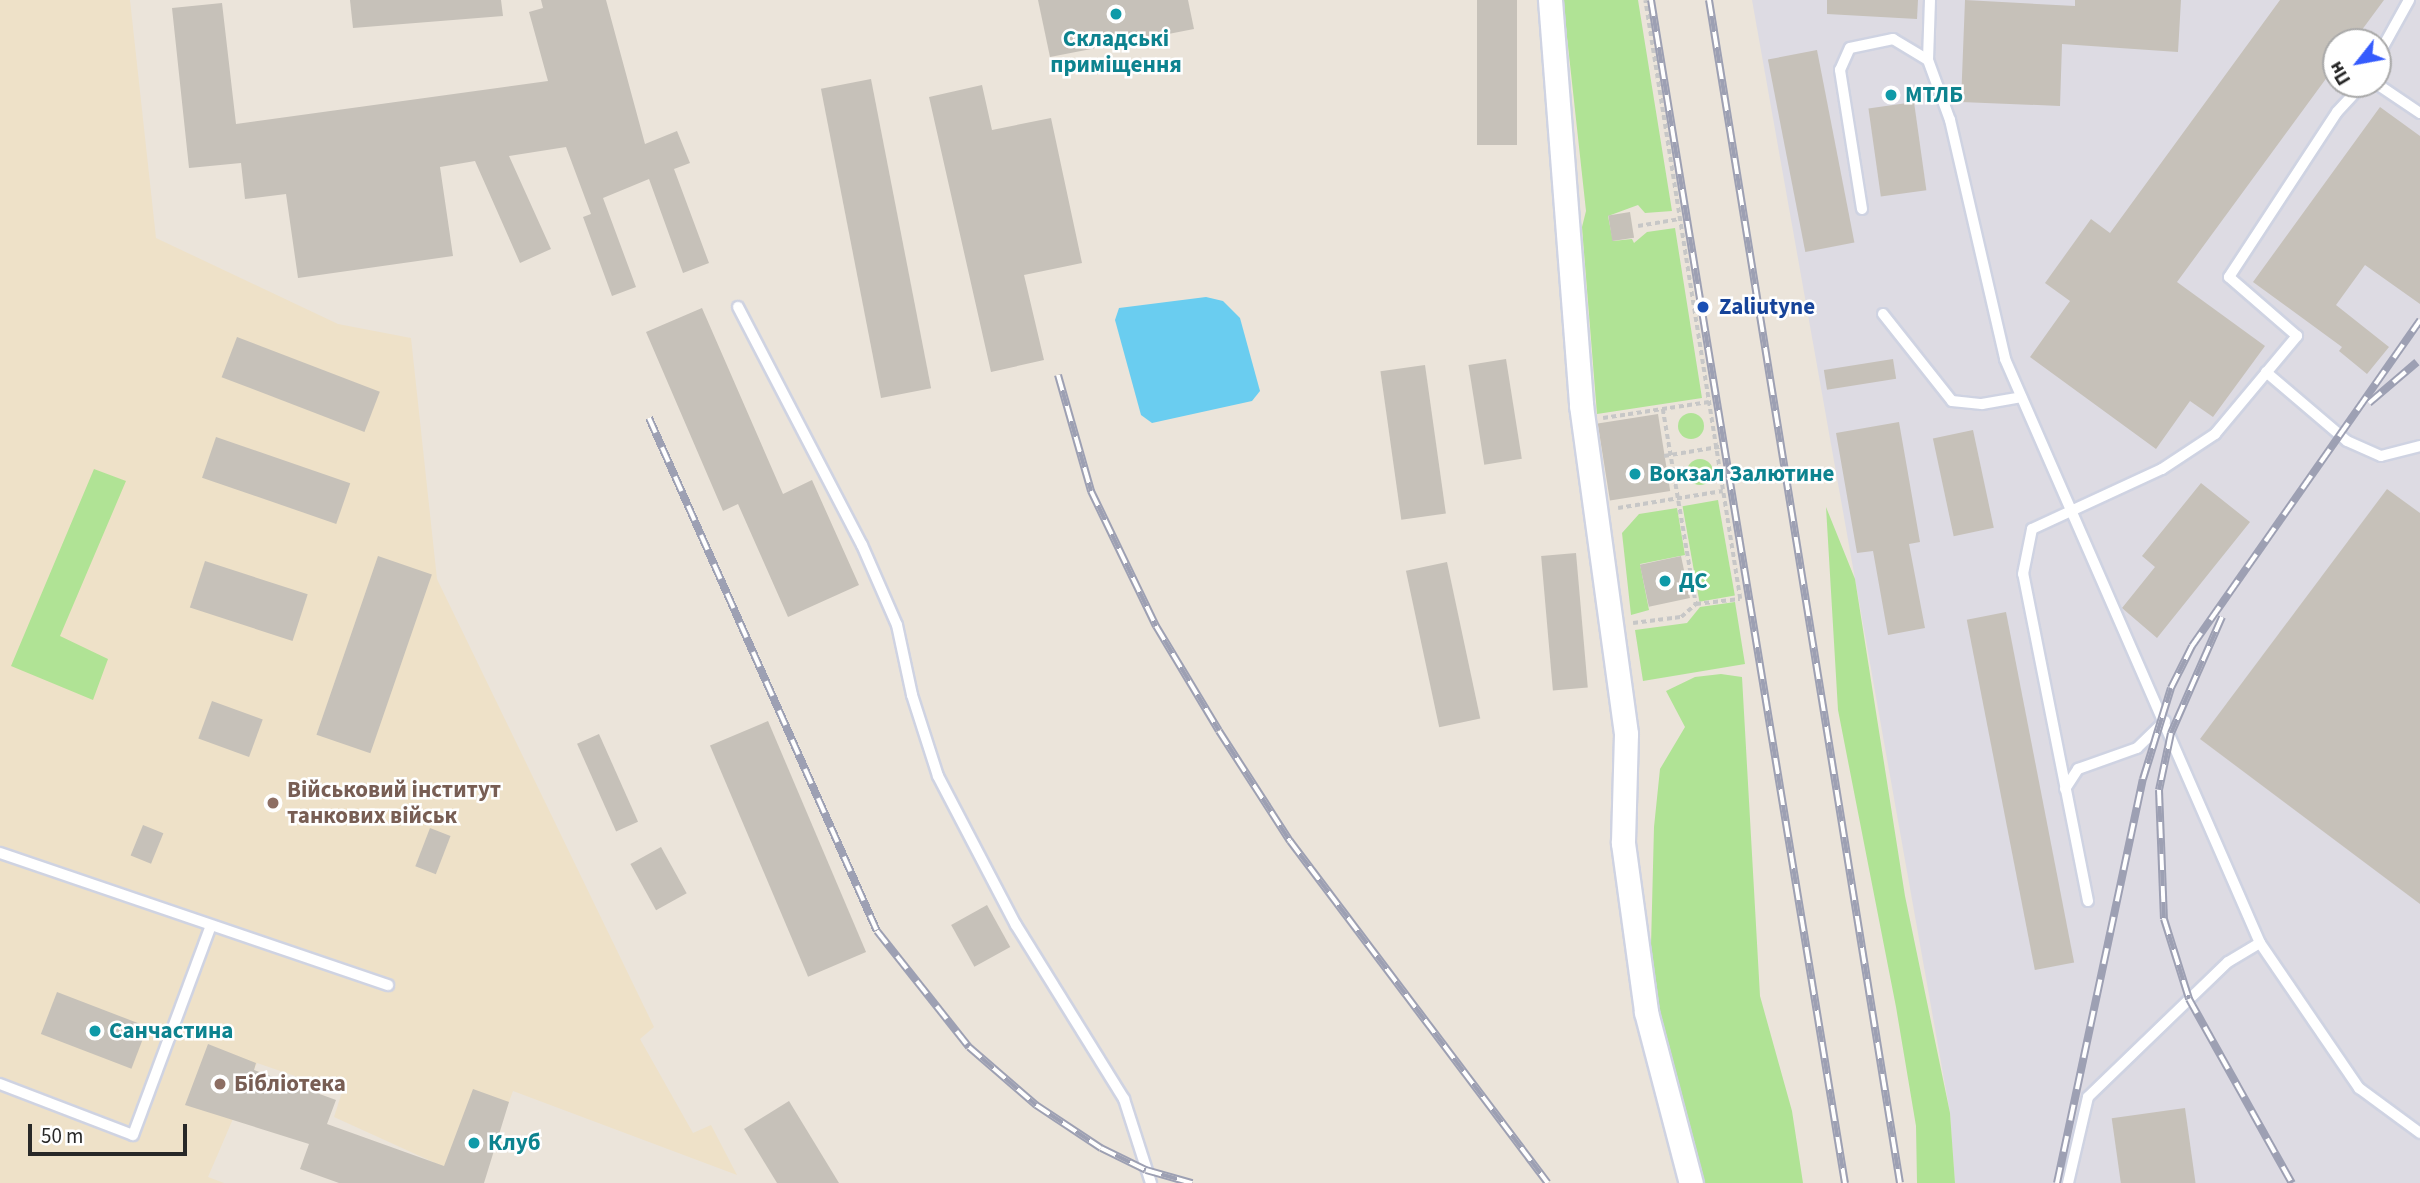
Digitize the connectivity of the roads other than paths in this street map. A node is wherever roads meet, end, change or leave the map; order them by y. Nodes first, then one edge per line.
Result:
1 (1550, 0) edge
2 (1930, 0) edge
3 (2409, 0) edge
4 (2392, 31) edge
5 (1928, 60) junction
6 (2392, 94) edge
7 (2350, 98) edge
8 (2420, 113) edge
9 (1862, 209) dead end
10 (738, 307) dead end
11 (1882, 314) dead end
12 (2266, 372) junction
13 (2021, 397) junction
14 (2420, 446) edge
15 (2068, 513) junction
16 (2165, 721) junction
17 (2065, 789) junction
18 (0, 853) edge
19 (2088, 901) dead end
20 (210, 928) junction
21 (2260, 943) junction
22 (388, 985) dead end
23 (0, 1084) edge
24 (2420, 1133) edge
25 (1151, 1183) edge
26 (1691, 1183) edge
27 (2068, 1183) edge

1 - 26 street
2 - 5 lane
3 - 4 lane
5 - 9 lane
5 - 13 lane
6 - 8 lane
7 - 12 lane
10 - 25 lane
11 - 13 lane
12 - 14 lane
12 - 15 lane
13 - 15 lane
15 - 16 lane
15 - 17 lane
16 - 17 lane
16 - 21 lane
17 - 19 lane
18 - 20 lane
20 - 22 lane
20 - 23 lane
21 - 24 lane
21 - 27 lane

